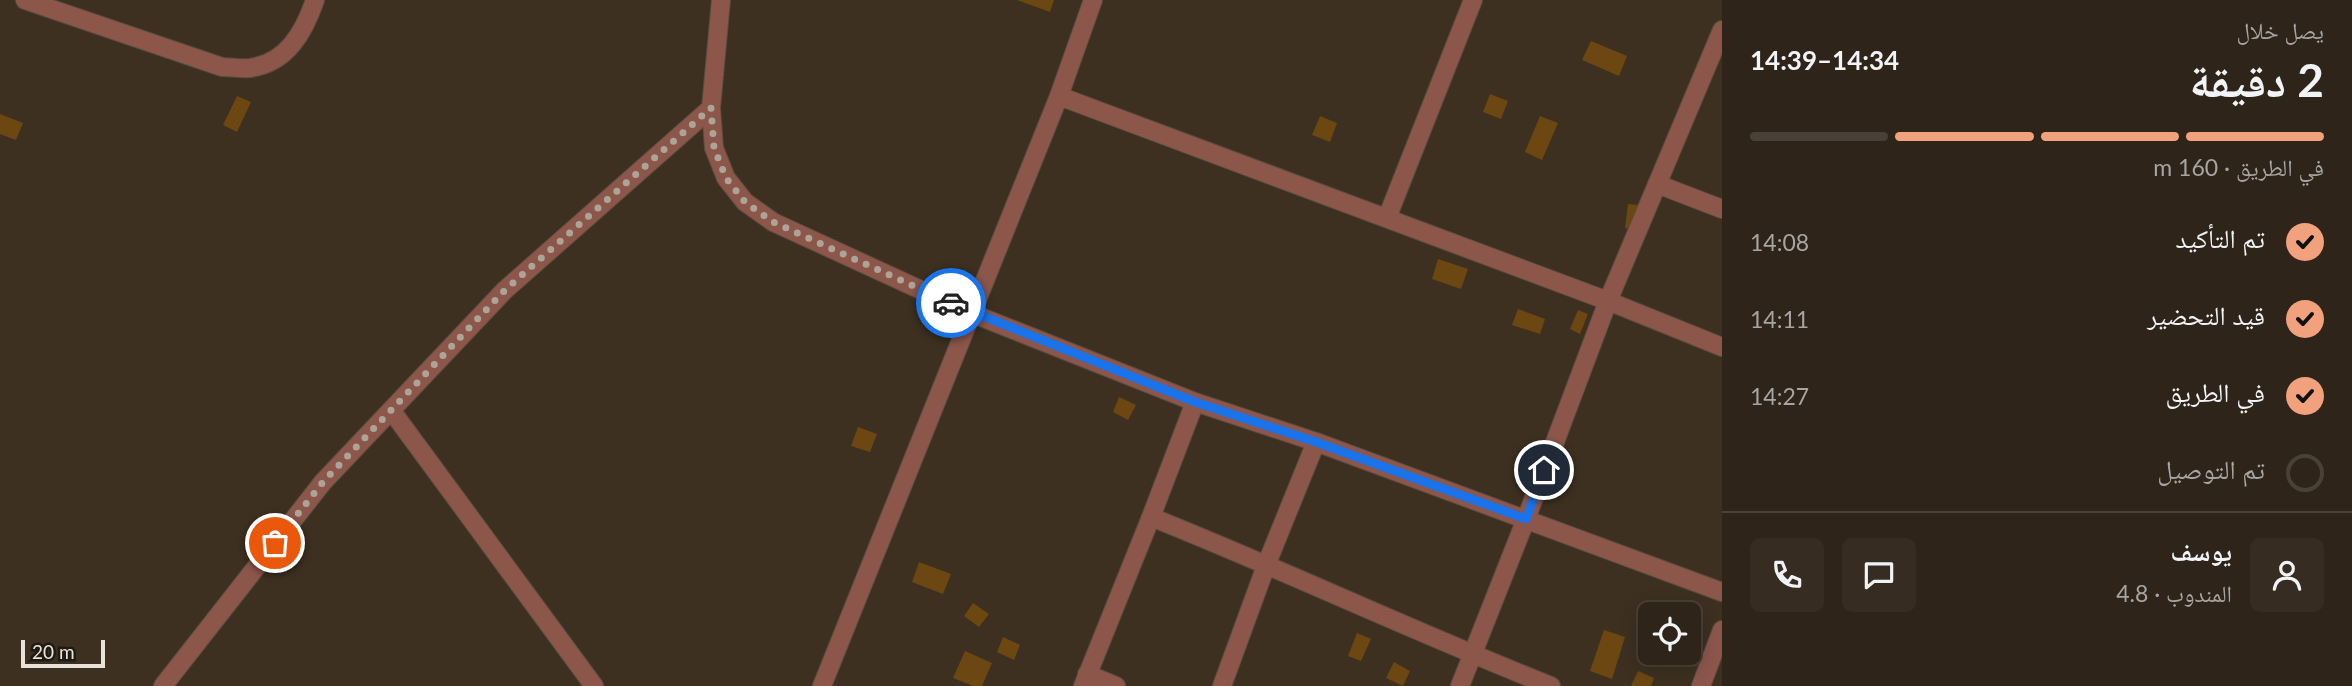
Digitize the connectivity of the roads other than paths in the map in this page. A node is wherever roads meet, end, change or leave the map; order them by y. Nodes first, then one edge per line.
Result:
1 (25, 0) edge
2 (315, 0) edge
3 (721, 0) edge
4 (1093, 0) edge
5 (1473, 0) edge
6 (1722, 30) edge
7 (1059, 96) junction
8 (711, 108) junction
9 (1657, 184) junction
10 (1722, 209) edge
11 (1387, 218) junction
12 (1608, 301) junction
13 (971, 313) junction
14 (1722, 347) edge
15 (1195, 402) junction
16 (391, 410) junction
17 (1316, 442) junction
18 (1152, 517) junction
19 (1526, 519) junction
20 (1267, 563) junction
21 (1722, 592) edge
22 (1722, 630) edge
23 (1472, 655) junction
24 (1085, 680) edge
25 (163, 686) edge
26 (594, 686) edge
27 (822, 686) edge
28 (1116, 686) edge
29 (1222, 686) edge
30 (1460, 686) edge
31 (1551, 686) edge
32 (1701, 686) edge

1 - 2 street
3 - 8 street
4 - 7 street
5 - 11 street
6 - 9 street
7 - 11 street
7 - 13 street
8 - 13 street
8 - 16 street
9 - 10 street
9 - 12 street
11 - 12 street
12 - 14 street
12 - 19 street
13 - 15 street
13 - 27 street
15 - 17 street
15 - 18 street
16 - 25 street
16 - 26 street
17 - 19 street
17 - 20 street
18 - 20 street
18 - 24 street
19 - 21 street
19 - 23 street
20 - 23 street
20 - 29 street
22 - 32 street
23 - 30 street
23 - 31 street
24 - 28 street

